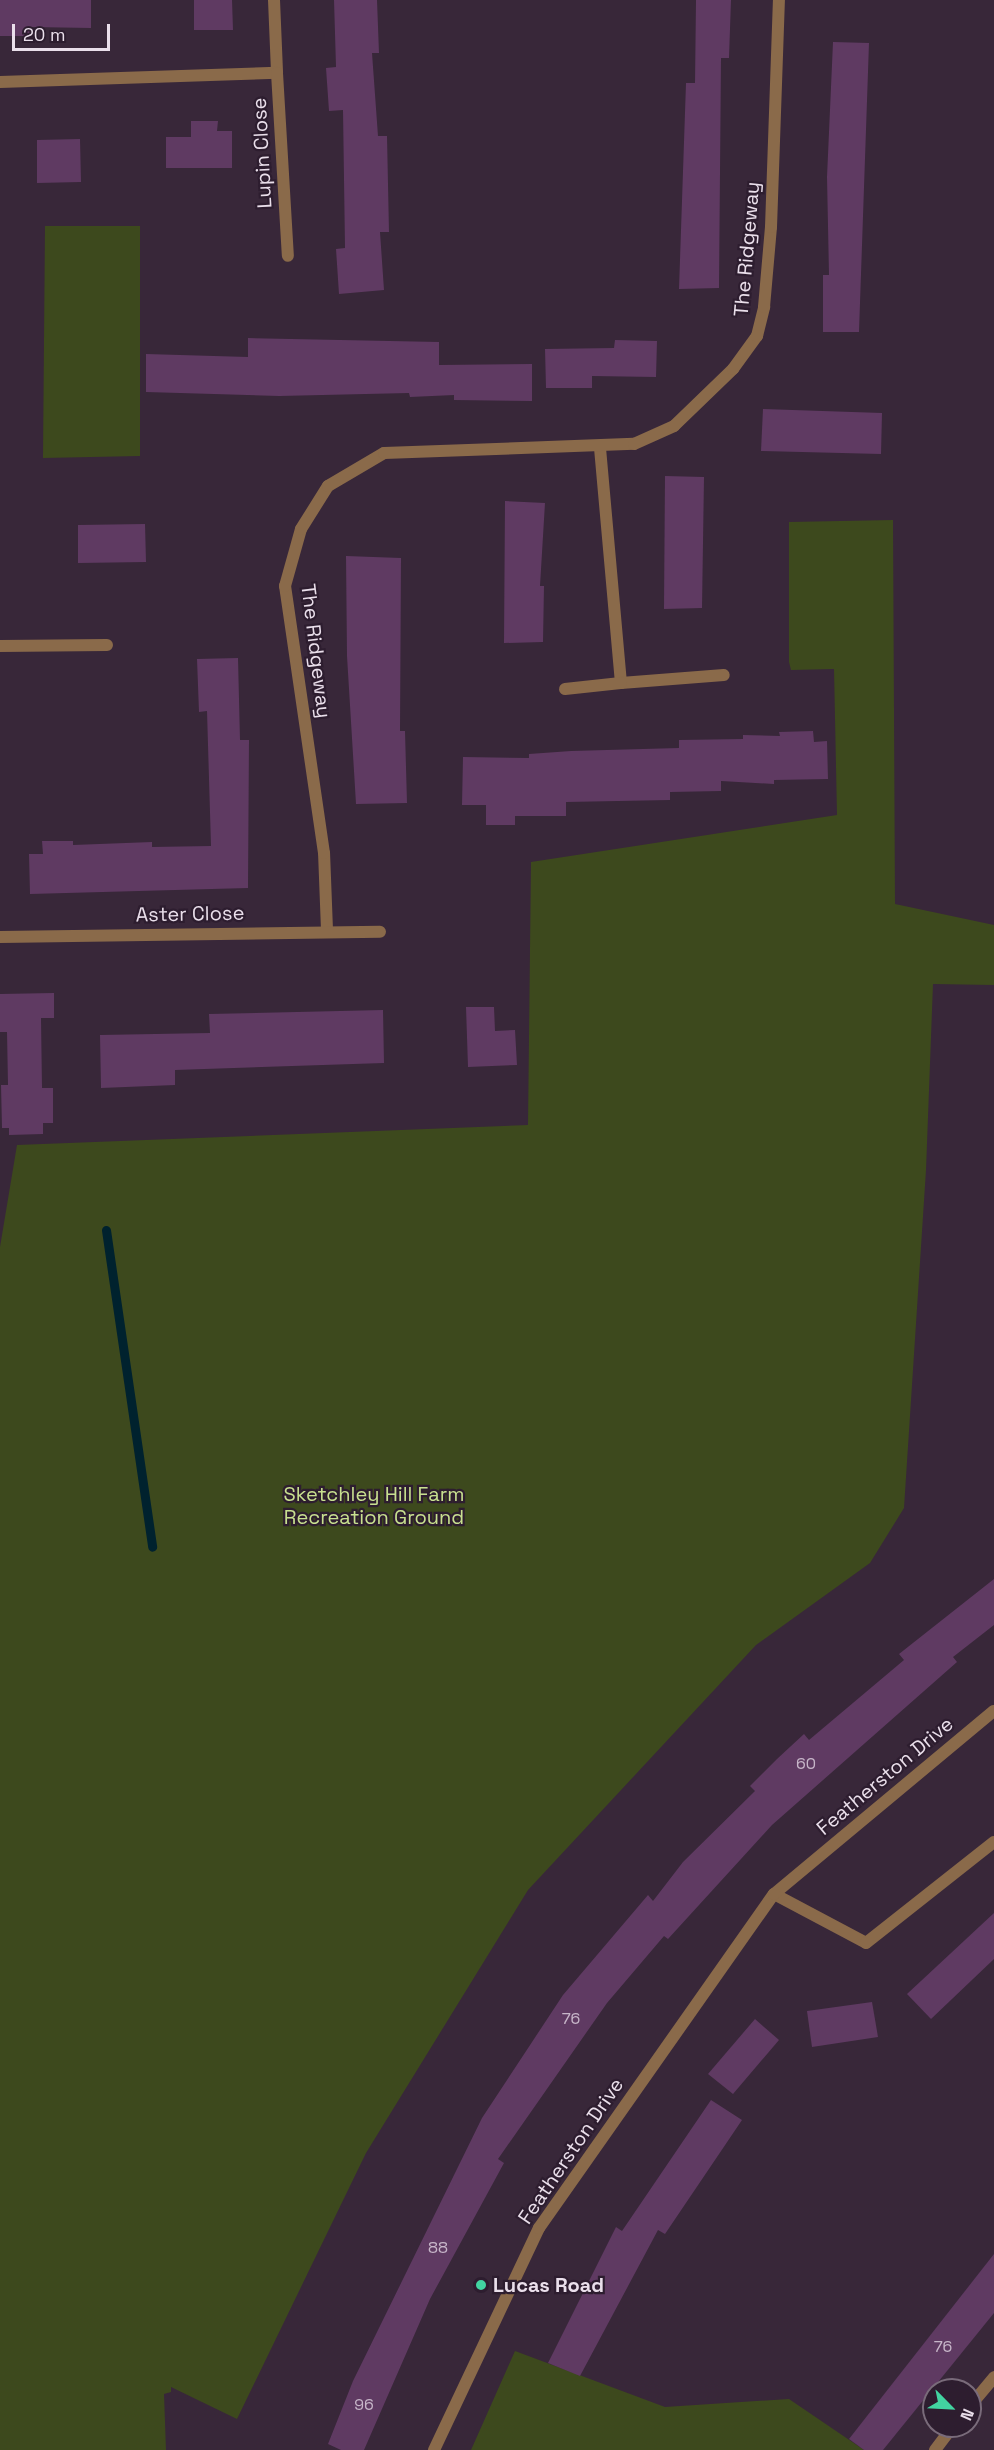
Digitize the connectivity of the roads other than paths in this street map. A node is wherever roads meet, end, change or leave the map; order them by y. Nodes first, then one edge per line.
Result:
1 (274, 0) edge
2 (779, 0) edge
3 (277, 73) junction
4 (0, 82) edge
5 (288, 256) dead end
6 (600, 448) junction
7 (107, 645) dead end
8 (0, 646) edge
9 (724, 675) dead end
10 (621, 683) junction
11 (564, 689) dead end
12 (327, 930) junction
13 (380, 932) dead end
14 (0, 937) edge
15 (994, 1711) edge
16 (994, 1842) edge
17 (774, 1894) junction
18 (994, 2377) edge
19 (982, 2392) edge
20 (434, 2450) edge

1 - 3 street
2 - 6 street, The Ridgeway
3 - 4 street, Lupin Close
3 - 5 street, Lupin Close
6 - 10 street
6 - 12 street, The Ridgeway
7 - 8 street
9 - 10 street
10 - 11 street
12 - 13 street, Aster Close
12 - 14 street, Aster Close
15 - 17 street, Featherston Drive
16 - 17 street
17 - 20 street, Featherston Drive
18 - 19 street

